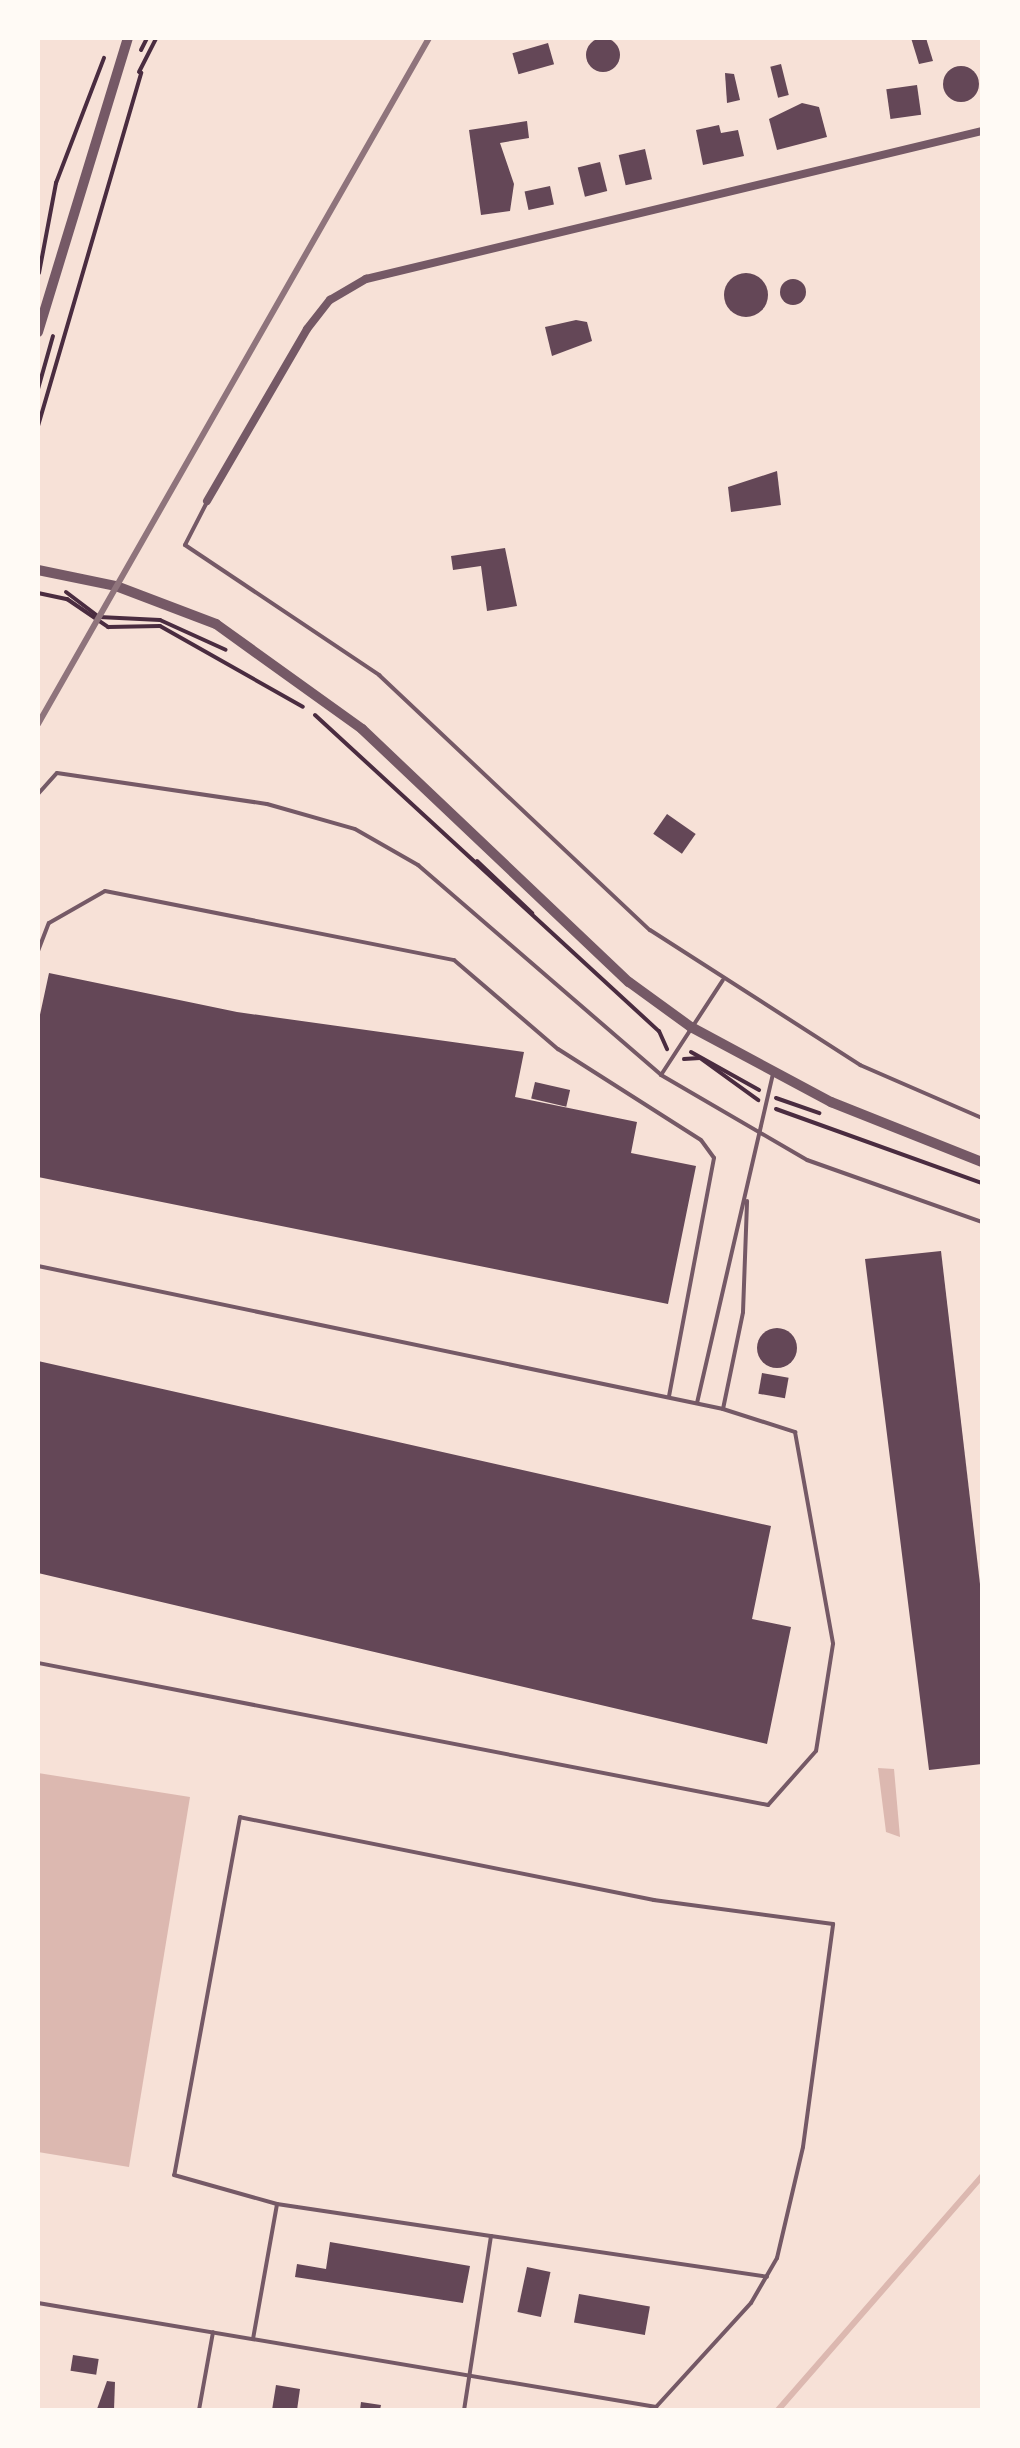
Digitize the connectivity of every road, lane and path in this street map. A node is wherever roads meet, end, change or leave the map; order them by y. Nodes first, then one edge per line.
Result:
1 (128, 38) edge
2 (156, 38) edge
3 (104, 58) dead end
4 (117, 63) junction
5 (141, 73) junction
6 (982, 131) edge
7 (38, 283) edge
8 (38, 332) edge
9 (38, 426) edge
10 (207, 501) joint
11 (38, 570) edge
12 (38, 593) edge
13 (38, 794) edge
14 (38, 952) edge
15 (724, 980) junction
16 (691, 1026) junction
17 (674, 1054) junction
18 (773, 1074) junction
19 (661, 1075) junction
20 (766, 1104) junction
21 (982, 1118) edge
22 (764, 1134) junction
23 (982, 1162) edge
24 (982, 1182) edge
25 (746, 1198) junction
26 (982, 1222) edge
27 (38, 1266) edge
28 (668, 1397) junction
29 (697, 1403) junction
30 (723, 1408) junction
31 (38, 1663) edge
32 (278, 2204) junction
33 (491, 2236) junction
34 (768, 2277) junction
35 (38, 2303) edge
36 (213, 2332) junction
37 (253, 2339) junction
38 (470, 2376) junction
39 (200, 2410) edge
40 (464, 2410) edge

1 - 4 street
2 - 5 path
3 - 7 path
4 - 5 path
4 - 8 street
5 - 9 path
6 - 10 street
10 - 15 lane
11 - 16 street
12 - 17 path
13 - 19 lane
14 - 28 lane
15 - 16 lane
15 - 21 lane
16 - 17 lane
16 - 18 street
17 - 19 lane
17 - 20 path
18 - 20 lane
18 - 23 street
19 - 22 lane
20 - 22 lane
20 - 24 path
22 - 25 lane
22 - 26 lane
25 - 29 lane
25 - 30 lane
27 - 28 lane
28 - 29 lane
29 - 30 lane
30 - 31 lane
32 - 33 lane
32 - 34 lane
32 - 37 lane
33 - 34 lane
33 - 38 lane
34 - 38 lane
35 - 36 lane
36 - 37 lane
36 - 39 lane
37 - 38 lane
38 - 40 lane

